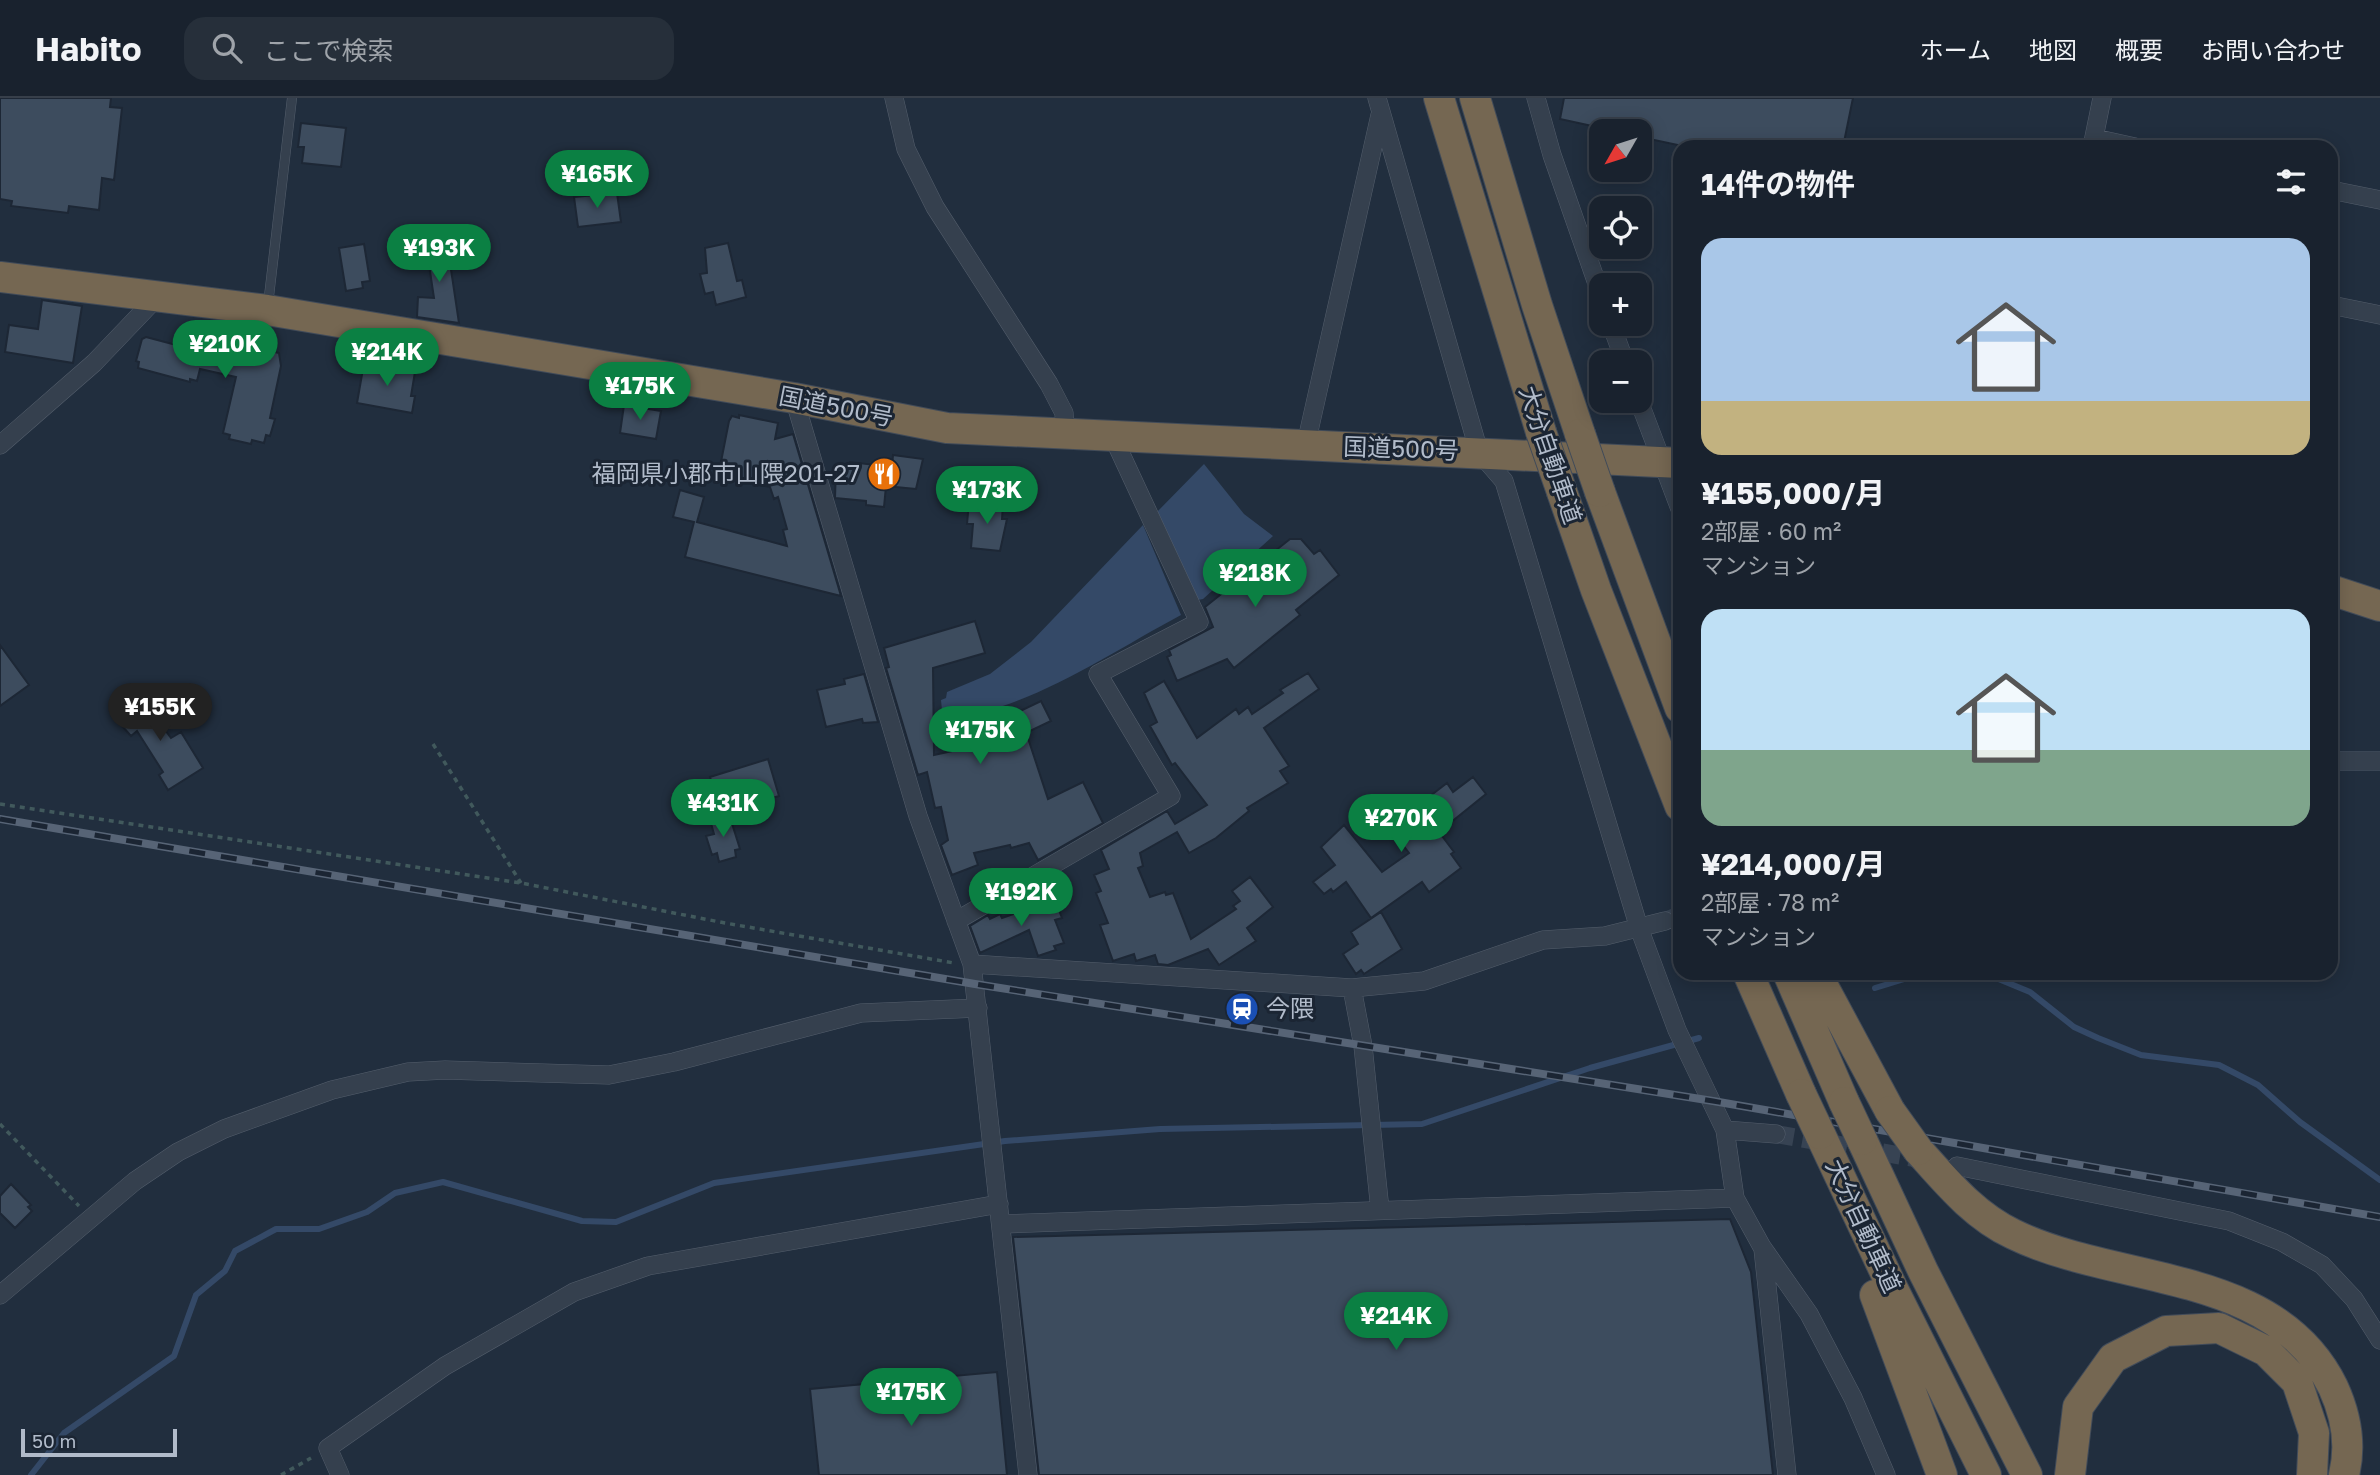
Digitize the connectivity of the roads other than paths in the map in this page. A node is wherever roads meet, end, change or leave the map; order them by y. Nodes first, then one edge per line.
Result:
1 (292, 98) edge
2 (894, 98) edge
3 (1439, 98) edge
4 (1475, 98) edge
5 (1536, 98) edge
6 (2102, 98) edge
7 (1379, 105) edge
8 (2094, 140) edge
9 (2338, 192) edge
10 (2380, 201) edge
11 (1593, 273) edge
12 (0, 277) edge
13 (158, 296) junction
14 (2338, 306) edge
15 (267, 310) junction
16 (2380, 315) edge
17 (794, 398) junction
18 (1645, 413) edge
19 (1065, 434) junction
20 (1113, 437) junction
21 (1306, 444) junction
22 (0, 445) edge
23 (1479, 452) junction
24 (1670, 462) edge
25 (1631, 579) junction
26 (2338, 592) edge
27 (2380, 606) edge
28 (1673, 673) edge
29 (1673, 690) edge
30 (2338, 761) edge
31 (2380, 761) edge
32 (1673, 788) edge
33 (956, 921) junction
34 (1665, 921) tunnel mouth
35 (1639, 928) junction
36 (972, 964) junction
37 (1734, 980) edge
38 (1751, 980) edge
39 (1791, 980) edge
40 (1820, 980) edge
41 (1352, 988) junction
42 (978, 1008) junction
43 (1792, 1095) junction
44 (1725, 1130) junction
45 (1798, 1133) junction
46 (1957, 1166) dead end
47 (1735, 1198) junction
48 (999, 1204) junction
49 (1380, 1210) junction
50 (1002, 1224) junction
51 (1762, 1247) junction
52 (0, 1295) edge
53 (2380, 1340) edge
54 (340, 1475) edge
55 (1028, 1475) edge
56 (1787, 1475) edge
57 (1886, 1475) edge
58 (1942, 1475) edge
59 (1986, 1475) edge
60 (2027, 1475) edge
61 (2070, 1475) edge
62 (2312, 1475) edge
63 (2344, 1475) edge

1 - 15 lane
2 - 19 street
3 - 32 highway, 大分自動車道, bridge
4 - 25 highway, 大分自動車道, bridge
5 - 11 street
6 - 8 street
7 - 21 street
7 - 23 street
9 - 10 street
12 - 13 highway, 国道500号
13 - 15 highway, 国道500号
13 - 22 street
14 - 16 street
15 - 17 highway, 国道500号
17 - 19 highway, 国道500号
17 - 33 street
18 - 24 street
19 - 20 highway, 国道500号
20 - 21 highway, 国道500号
20 - 33 street
21 - 23 highway, 国道500号
23 - 24 highway, 国道500号
23 - 35 street
25 - 28 highway
25 - 29 highway, 大分自動車道
26 - 27 highway
30 - 31 street
33 - 36 street
34 - 35 street
35 - 41 street
35 - 44 street
36 - 41 street
36 - 42 street
37 - 43 highway
38 - 43 highway, 大分自動車道
39 - 60 highway, 大分自動車道, bridge
40 - 63 highway, bridge
41 - 49 street
42 - 48 street
42 - 52 street
43 - 45 highway, 大分自動車道, bridge
44 - 45 street
44 - 47 street
45 - 58 highway
45 - 59 highway, 大分自動車道
46 - 53 street
47 - 49 street
47 - 51 street
48 - 50 street
48 - 54 street
49 - 50 street
50 - 55 street
51 - 56 street
51 - 57 street
61 - 62 highway

